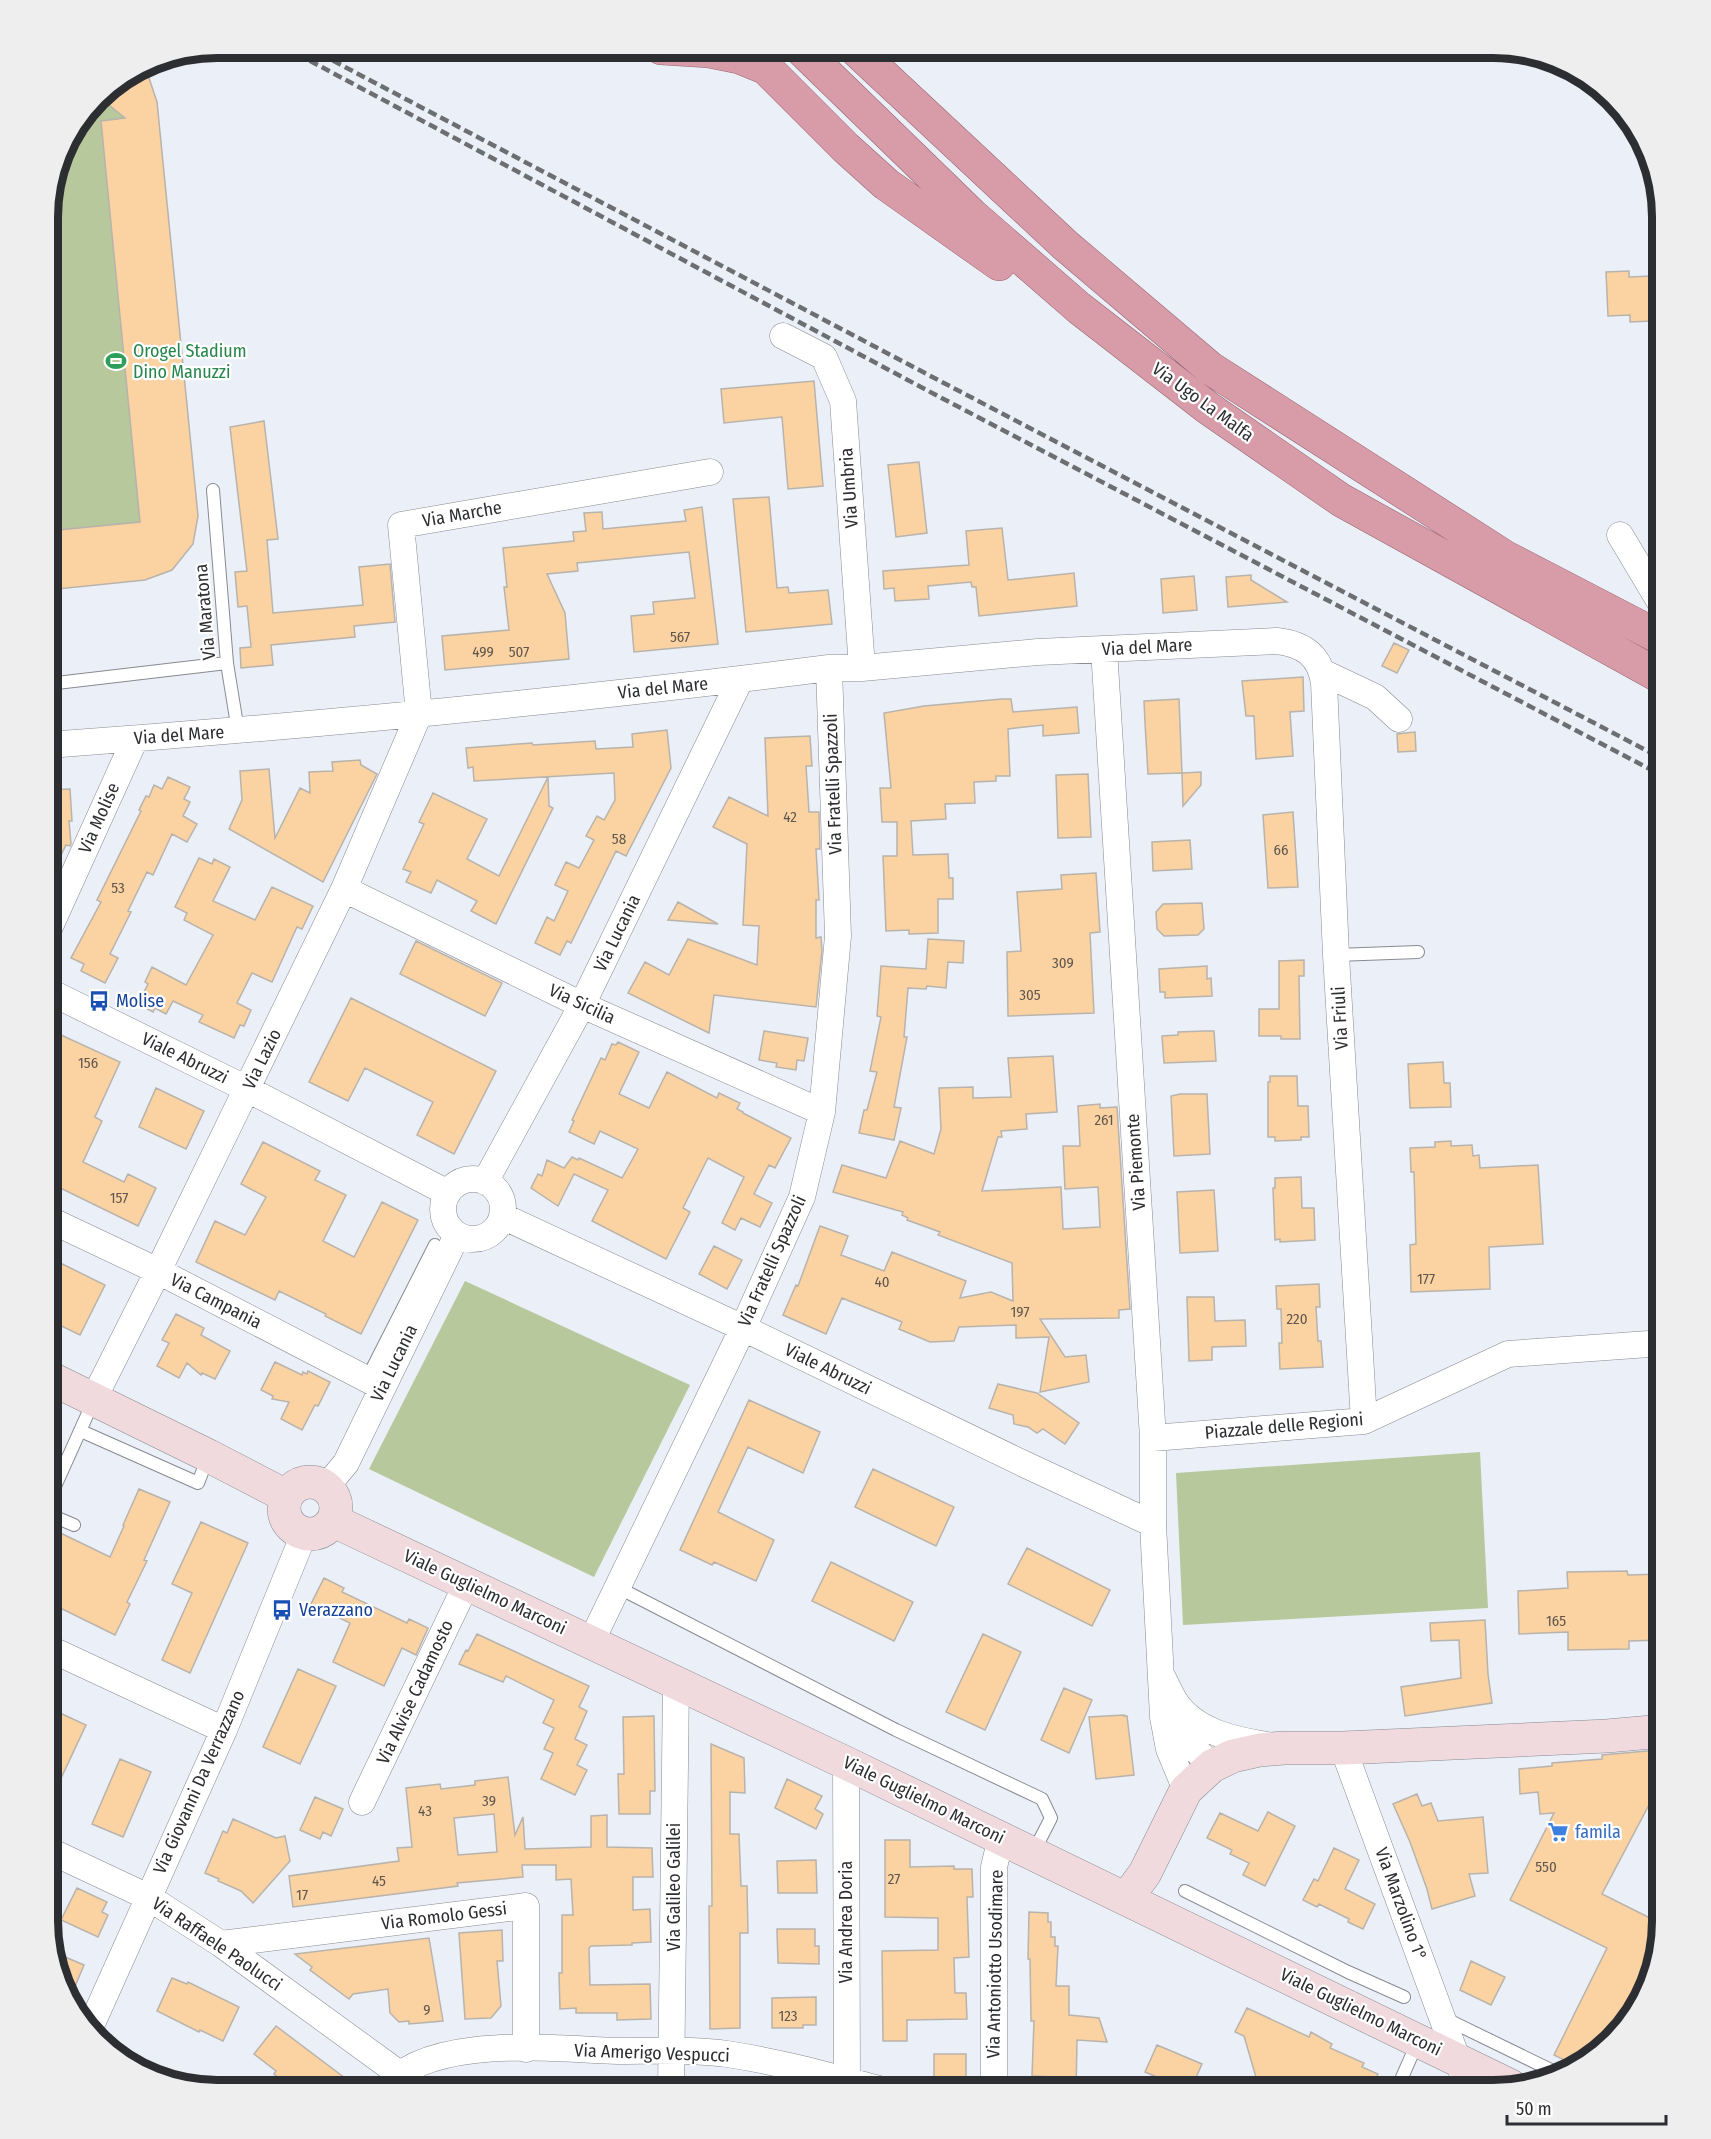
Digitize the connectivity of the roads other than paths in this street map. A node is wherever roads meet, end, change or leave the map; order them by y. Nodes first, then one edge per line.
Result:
1 (744, 59) edge
2 (789, 59) edge
3 (811, 59) edge
4 (866, 59) edge
5 (876, 59) edge
6 (926, 114) junction
7 (972, 215) junction
8 (1079, 308) junction
9 (783, 336) dead end
10 (710, 472) dead end
11 (213, 490) dead end
12 (1620, 535) dead end
13 (1652, 589) edge
14 (1652, 633) edge
15 (1104, 649) junction
16 (227, 663) junction
17 (829, 668) junction
18 (862, 668) junction
19 (1322, 672) junction
20 (1652, 672) edge
21 (740, 680) junction
22 (59, 683) edge
23 (419, 714) junction
24 (1399, 719) dead end
25 (238, 731) junction
26 (135, 739) junction
27 (59, 744) edge
28 (344, 890) junction
29 (59, 908) edge
30 (1418, 951) dead end
31 (1336, 955) junction
32 (59, 996) edge
33 (582, 1005) junction
34 (247, 1089) junction
35 (822, 1112) junction
36 (485, 1182) junction
37 (448, 1193) junction
38 (502, 1216) junction
39 (58, 1225) edge
40 (446, 1240) junction
41 (158, 1271) junction
42 (743, 1328) junction
43 (1652, 1344) edge
44 (58, 1382) edge
45 (375, 1383) junction
46 (94, 1398) junction
47 (1364, 1421) junction
48 (81, 1431) junction
49 (1153, 1438) junction
50 (209, 1456) junction
51 (58, 1480) edge
52 (326, 1487) junction
53 (286, 1496) junction
54 (58, 1518) edge
55 (334, 1521) junction
56 (1154, 1524) junction
57 (74, 1525) dead end
58 (304, 1534) junction
59 (466, 1583) junction
60 (617, 1587) junction
61 (591, 1642) junction
62 (58, 1659) edge
63 (1161, 1675) junction
64 (676, 1683) junction
65 (1163, 1717) junction
66 (224, 1730) junction
67 (1652, 1732) edge
68 (1284, 1748) junction
69 (1344, 1748) junction
70 (846, 1762) junction
71 (1212, 1766) junction
72 (1181, 1798) junction
73 (362, 1802) dead end
74 (1001, 1838) junction
75 (1033, 1853) junction
76 (58, 1855) edge
77 (1185, 1891) dead end
78 (148, 1897) junction
79 (1126, 1899) junction
80 (221, 1944) junction
81 (1343, 1986) junction
82 (1404, 1997) dead end
83 (1443, 2018) junction
84 (93, 2021) edge
85 (1418, 2039) junction
86 (526, 2049) junction
87 (673, 2052) junction
88 (1459, 2059) junction
89 (1549, 2070) edge
90 (401, 2080) edge
91 (408, 2080) edge
92 (672, 2080) edge
93 (843, 2080) edge
94 (847, 2080) edge
95 (994, 2080) edge
96 (1401, 2080) edge
97 (1466, 2080) edge
98 (1499, 2080) edge

1 - 8 highway
2 - 7 highway
3 - 7 highway, Via Ugo La Malfa
4 - 6 highway, Via Ugo La Malfa
5 - 6 highway
6 - 14 highway, Via Ugo La Malfa
7 - 8 highway, Via Ugo La Malfa
8 - 20 highway, Via Ugo La Malfa
9 - 18 street, Via Umbria
10 - 23 street, Via Marche
11 - 16 lane, Via Maratona
12 - 13 street
15 - 18 street, Via del Mare
15 - 19 street, Via del Mare
15 - 49 street, Via Piemonte
16 - 22 lane
16 - 25 lane, Via Maratona
17 - 18 street, Via del Mare
17 - 21 street, Via del Mare
17 - 35 street, Via Fratelli Spazzoli
19 - 24 street
19 - 31 street, Via Friuli
21 - 23 street, Via del Mare
21 - 33 street, Via Lucania
23 - 25 street, Via del Mare
23 - 28 street, Via Lazio
25 - 26 street, Via del Mare
26 - 27 street, Via del Mare
26 - 29 street, Via Molise
28 - 33 street, Via Sicilia
28 - 34 street, Via Lazio
30 - 31 lane
31 - 47 street, Via Friuli
32 - 34 street, Viale Abruzzi
33 - 35 street, Via Sicilia
33 - 36 street, Via Lucania
34 - 37 street, Viale Abruzzi
34 - 41 street, Via Lazio
35 - 42 street, Via Fratelli Spazzoli
36 - 37 street
36 - 38 street
37 - 40 street
38 - 40 street
38 - 42 street, Viale Abruzzi
39 - 41 street, Via Campania
40 - 45 street, Via Lucania
41 - 45 street, Via Campania
41 - 46 street, Via Lazio
42 - 56 street, Viale Abruzzi
42 - 60 street, Via Fratelli Spazzoli
43 - 47 street, Piazzale delle Regioni
44 - 46 main road
45 - 52 street, Via Lucania
46 - 48 lane
46 - 50 main road
47 - 49 street, Piazzale delle Regioni
48 - 50 lane
48 - 51 lane
49 - 56 street, Via Piemonte
50 - 53 main road
52 - 53 main road
52 - 55 main road
53 - 58 main road
54 - 57 lane
55 - 58 main road
55 - 59 main road, Viale Guglielmo Marconi
56 - 63 street, Via Piemonte
58 - 66 street, Via Giovanni Da Verrazzano
59 - 61 main road, Viale Guglielmo Marconi
59 - 73 street, Via Alvise Cadamosto
60 - 61 street, Via Fratelli Spazzoli
60 - 75 lane
61 - 64 main road, Viale Guglielmo Marconi
62 - 66 street
63 - 65 street, Via Piemonte
63 - 68 street
64 - 70 main road, Viale Guglielmo Marconi
64 - 87 street, Via Galileo Galilei
65 - 71 street
65 - 72 street, Via Piemonte
66 - 78 street, Via Giovanni Da Verrazzano
67 - 69 main road
68 - 69 main road
68 - 71 main road
69 - 83 street, Via Marzolino 1°
70 - 74 main road, Viale Guglielmo Marconi
70 - 94 street, Via Andrea Doria
71 - 72 main road
72 - 79 main road
74 - 75 main road, Viale Guglielmo Marconi
74 - 95 street, Via Antoniotto Usodimare
75 - 79 main road, Viale Guglielmo Marconi
76 - 78 street, Via Raffaele Paolucci
77 - 81 lane
78 - 80 street, Via Raffaele Paolucci
78 - 84 street, Via Giovanni Da Verrazzano
79 - 81 main road, Viale Guglielmo Marconi
80 - 86 street, Via Romolo Gessi
80 - 90 street, Via Raffaele Paolucci
81 - 82 lane
81 - 85 main road, Viale Guglielmo Marconi
83 - 88 street, Via Marzolino 1°
83 - 89 lane
85 - 88 main road, Viale Guglielmo Marconi
85 - 96 lane
86 - 87 street, Via Amerigo Vespucci
86 - 91 street, Via Amerigo Vespucci
87 - 92 street, Via Galileo Galilei
87 - 93 street, Via Amerigo Vespucci
88 - 97 street, Via Marzolino 1°
88 - 98 main road, Viale Guglielmo Marconi

